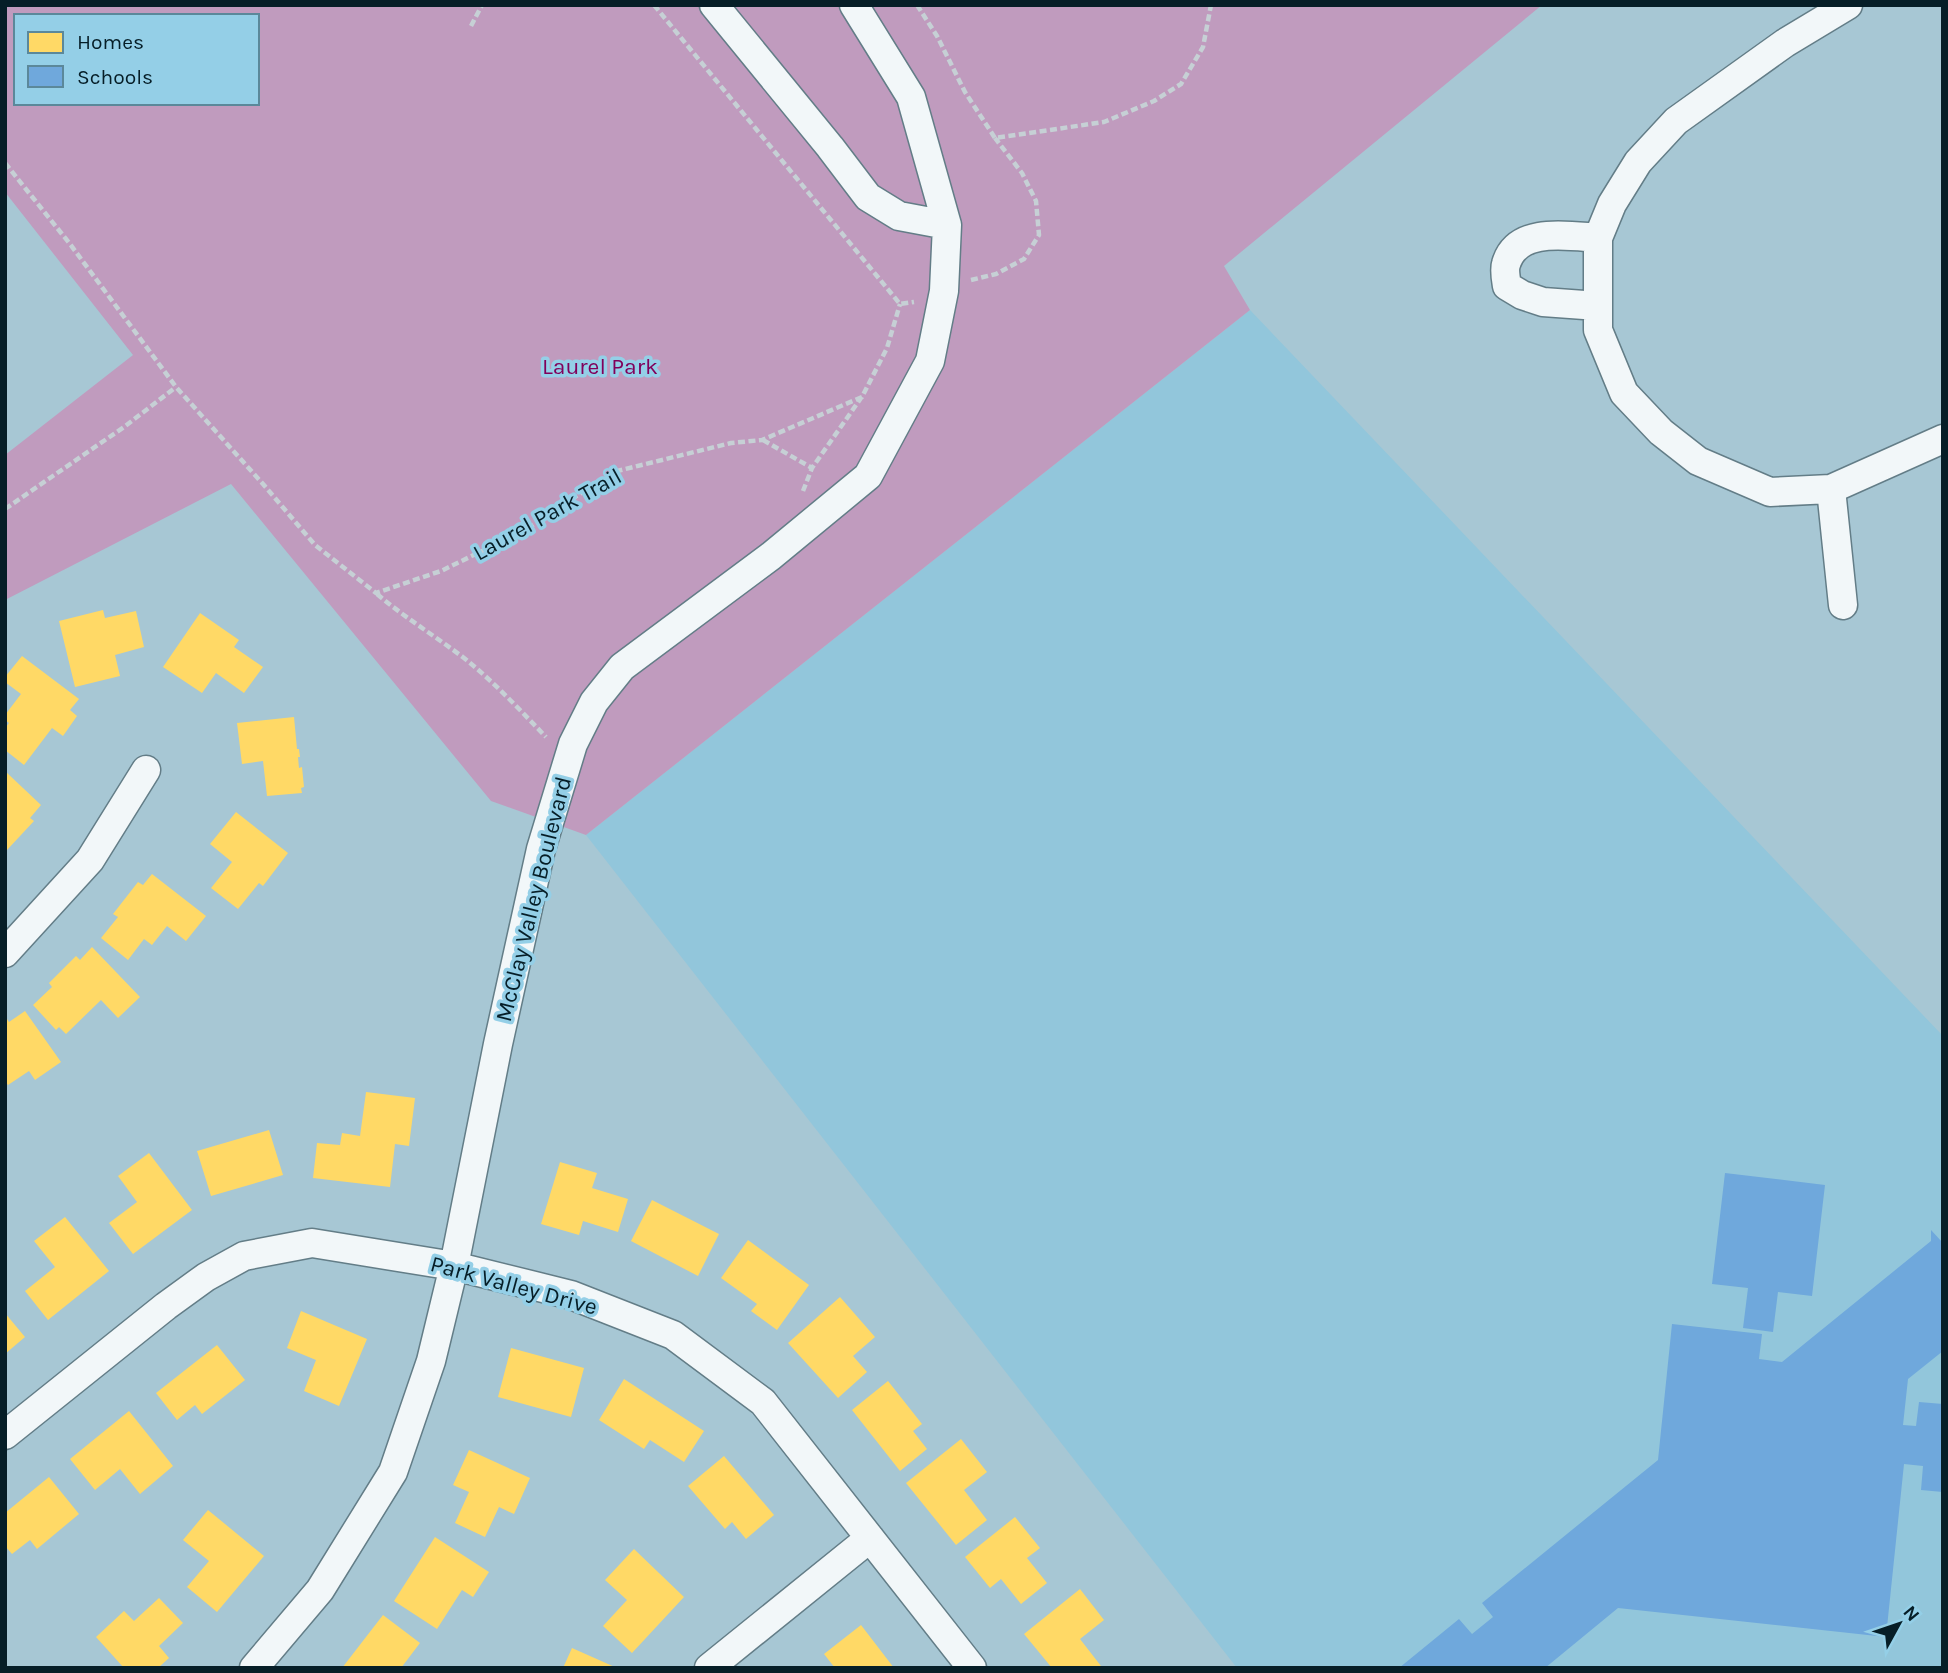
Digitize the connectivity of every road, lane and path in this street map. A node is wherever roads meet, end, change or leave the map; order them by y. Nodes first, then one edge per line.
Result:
1 (482, 5) edge
2 (715, 5) edge
3 (917, 5) edge
4 (1210, 5) edge
5 (1848, 5) edge
6 (855, 6) edge
7 (471, 26) dead end
8 (5, 163) edge
9 (947, 225) junction
10 (1598, 238) junction
11 (900, 304) dead end
12 (1598, 306) junction
13 (176, 387) junction
14 (1943, 439) edge
15 (762, 440) junction
16 (812, 468) dead end
17 (1831, 489) junction
18 (5, 509) edge
19 (376, 593) junction
20 (1843, 605) dead end
21 (546, 737) dead end
22 (146, 770) dead end
23 (5, 953) edge
24 (454, 1266) junction
25 (5, 1435) edge
26 (870, 1538) junction
27 (254, 1668) edge
28 (709, 1668) edge
29 (972, 1668) edge

1 - 7 path
2 - 9 street
3 - 4 path
5 - 10 street
6 - 9 street, McClay Valley Boulevard
8 - 13 path
9 - 24 street, McClay Valley Boulevard
10 - 12 street
10 - 12 street
11 - 15 path, Laurel Park Trail
12 - 17 street
13 - 18 path
13 - 19 path
14 - 17 street
15 - 16 path
15 - 19 path, Laurel Park Trail
17 - 20 street
19 - 21 path
22 - 23 street
24 - 25 street, Park Valley Drive
24 - 26 street, Park Valley Drive
24 - 27 street, McClay Valley Boulevard
26 - 28 street
26 - 29 street, Park Valley Drive

